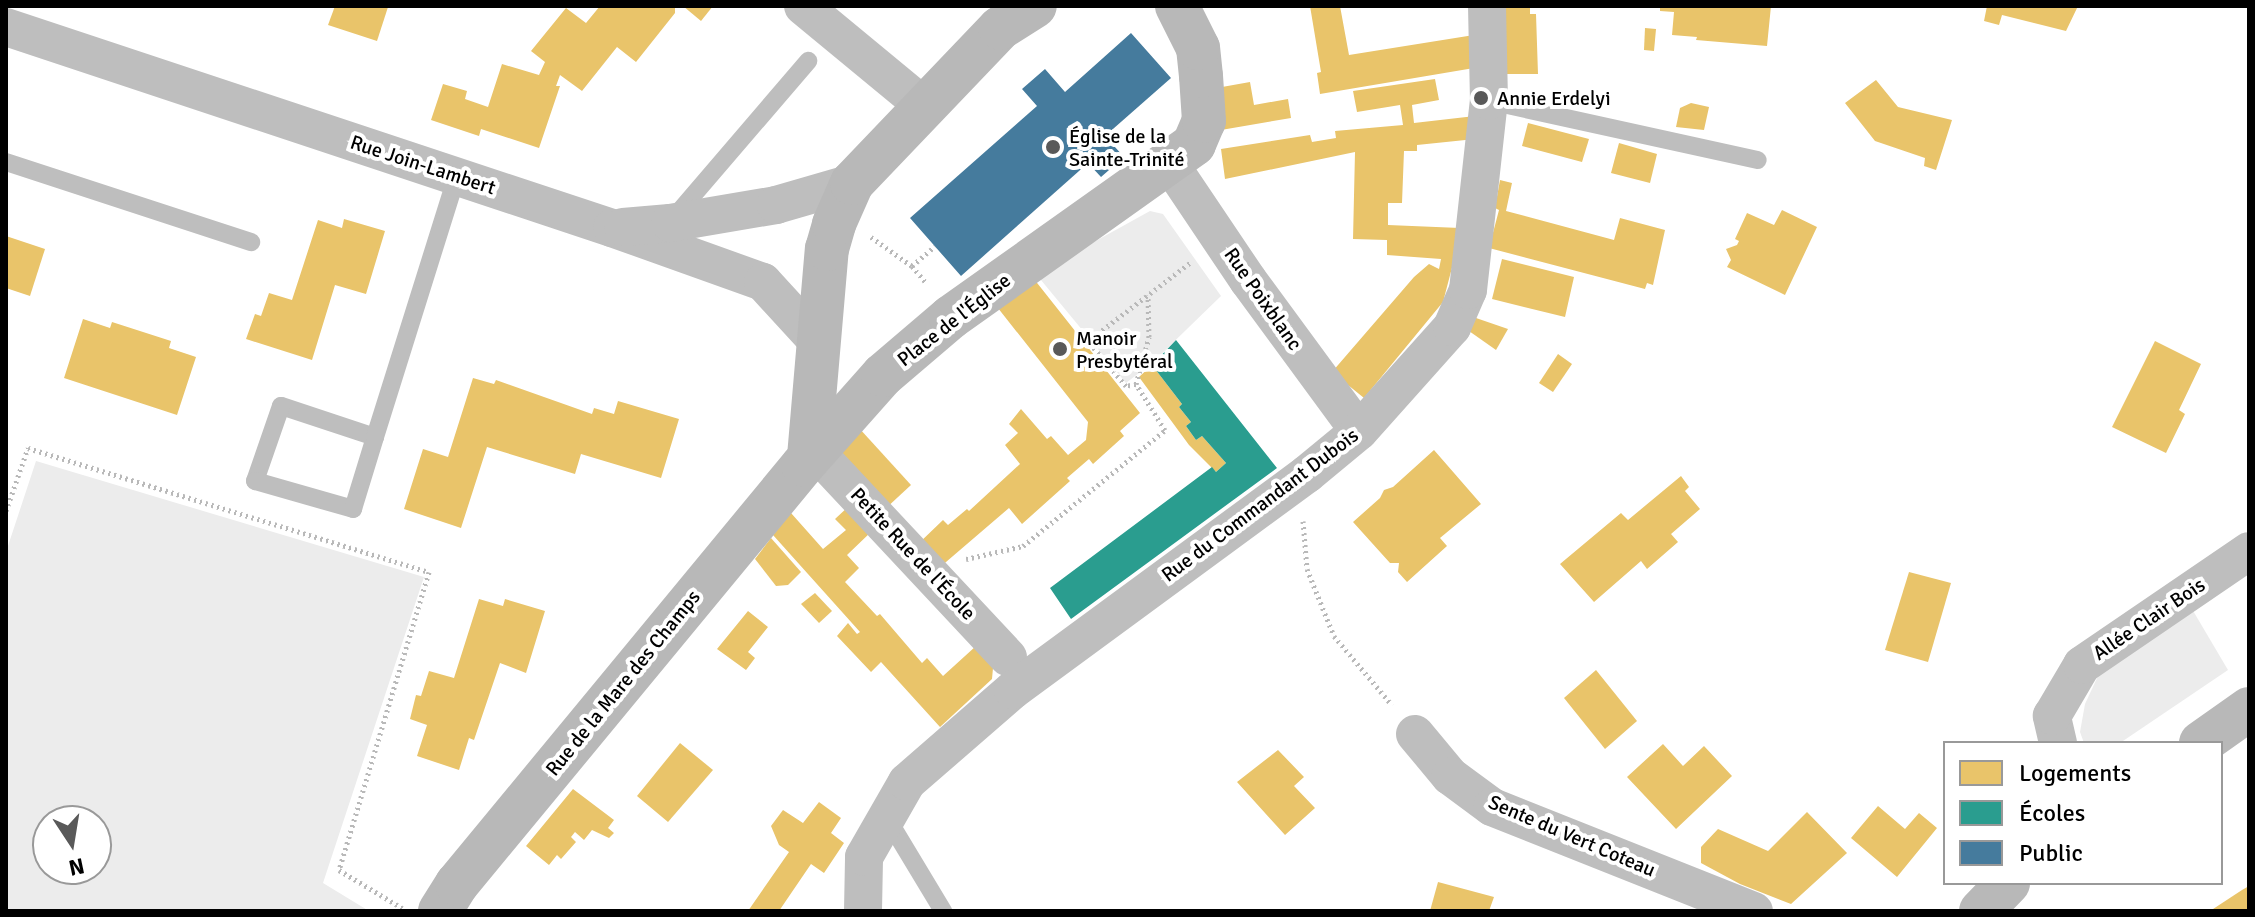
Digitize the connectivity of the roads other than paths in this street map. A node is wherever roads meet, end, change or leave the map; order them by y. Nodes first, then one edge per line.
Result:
1 (803, 6) edge
2 (1035, 6) edge
3 (1487, 6) edge
4 (1182, 7) edge
5 (6, 27) edge
6 (808, 61) dead end
7 (1489, 101) junction
8 (925, 107) junction
9 (1758, 160) dead end
10 (6, 162) edge
11 (1170, 164) junction
12 (457, 176) junction
13 (852, 183) junction
14 (665, 234) junction
15 (251, 242) dead end
16 (817, 341) junction
17 (883, 375) junction
18 (1359, 431) junction
19 (375, 437) junction
20 (812, 454) junction
21 (2249, 551) edge
22 (1008, 657) dead end
23 (2249, 709) edge
24 (1415, 734) road end
25 (2058, 741) edge
26 (2204, 741) edge
27 (887, 818) junction
28 (2006, 885) edge
29 (440, 911) edge
30 (863, 911) edge
31 (943, 911) edge
32 (1754, 911) edge
33 (1981, 911) edge

1 - 8 street
2 - 8 street
3 - 7 street, Rue du Commandant Dubois
4 - 11 street, Place de l'Église
5 - 12 street, Rue Join-Lambert
6 - 14 lane
7 - 9 lane
7 - 18 street, Rue du Commandant Dubois
8 - 13 street
10 - 15 lane
11 - 17 street, Place de l'Église
11 - 18 street, Rue Poixblanc
12 - 14 street, Rue Join-Lambert
12 - 19 lane
13 - 14 street
13 - 16 street
14 - 16 street, Rue Join-Lambert
16 - 17 street, Place de l'Église
16 - 20 street
17 - 20 street, Rue de la Mare des Champs
18 - 27 street, Rue du Commandant Dubois
19 - 19 lane
20 - 22 street, Petite Rue de l'École
20 - 29 street, Rue de la Mare des Champs
21 - 25 street, Allée Clair Bois
23 - 26 street
24 - 32 street, Sente du Vert Coteau
27 - 30 street, Rue du Commandant Dubois
27 - 31 lane
28 - 33 street

